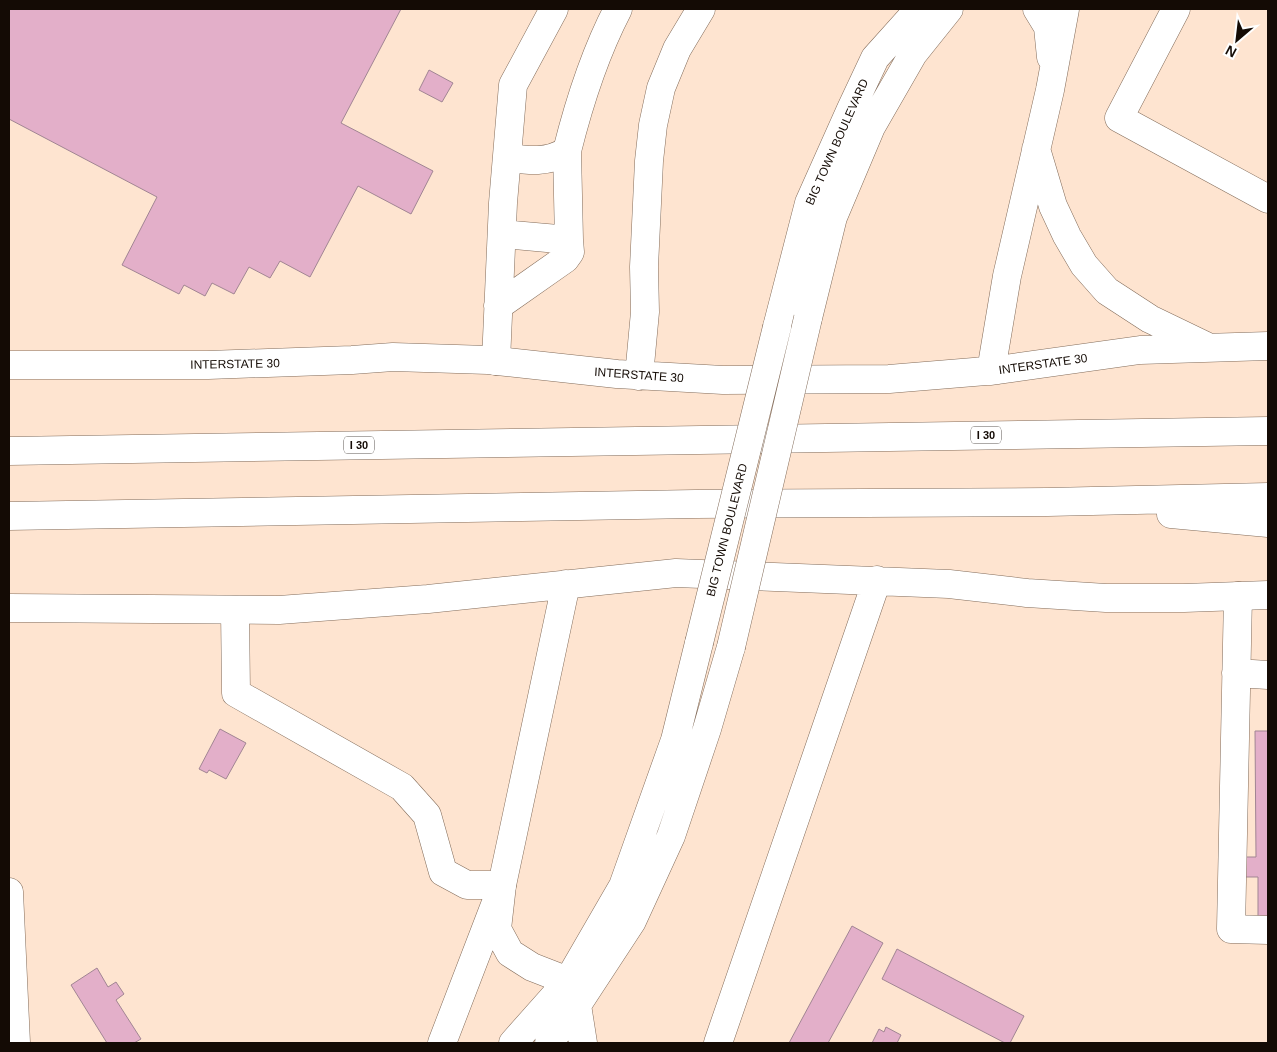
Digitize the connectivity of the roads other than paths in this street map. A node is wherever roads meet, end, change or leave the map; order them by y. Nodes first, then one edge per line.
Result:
1 (554, 9) edge
2 (618, 9) edge
3 (702, 9) edge
4 (1037, 9) edge
5 (1065, 9) edge
6 (1176, 9) edge
7 (941, 10) edge
8 (1050, 90) junction
9 (1036, 148) junction
10 (567, 151) junction
11 (507, 157) junction
12 (1268, 199) edge
13 (502, 234) junction
14 (569, 240) junction
15 (498, 306) junction
16 (1268, 346) edge
17 (1210, 347) junction
18 (496, 361) junction
19 (9, 365) edge
20 (990, 371) junction
21 (639, 376) junction
22 (1268, 431) edge
23 (9, 451) edge
24 (1268, 497) edge
25 (1048, 502) junction
26 (9, 516) edge
27 (1268, 524) edge
28 (877, 580) junction
29 (566, 584) junction
30 (1268, 595) edge
31 (1238, 596) junction
32 (9, 608) edge
33 (235, 610) junction
34 (1236, 673) junction
35 (1268, 675) edge
36 (502, 885) junction
37 (9, 892) edge
38 (1268, 930) edge
39 (572, 993) junction
40 (13, 1027) edge
41 (442, 1043) edge
42 (514, 1043) edge
43 (549, 1043) edge
44 (583, 1043) edge
45 (718, 1043) edge

1 - 11 main road
2 - 10 main road
3 - 21 main road
4 - 8 main road
5 - 8 main road
6 - 12 main road
7 - 39 main road, BIG TOWN BOULEVARD, bridge
7 - 39 main road, BIG TOWN BOULEVARD, bridge
8 - 9 main road
9 - 17 main road
9 - 20 main road
10 - 11 main road
10 - 14 main road
11 - 13 main road
13 - 14 main road
13 - 15 main road
14 - 15 main road
15 - 18 main road
16 - 17 main road, INTERSTATE 30
17 - 20 main road, INTERSTATE 30
18 - 19 main road, INTERSTATE 30
18 - 21 main road, INTERSTATE 30
20 - 21 main road, INTERSTATE 30
22 - 23 main road, I 30
24 - 25 main road
25 - 26 main road
25 - 27 main road
28 - 29 main road
28 - 31 main road
28 - 45 main road
29 - 33 main road
29 - 36 main road
30 - 31 main road
31 - 34 main road
32 - 33 main road
33 - 36 main road
34 - 35 main road
34 - 38 main road
36 - 39 main road
36 - 41 main road
37 - 40 main road
39 - 42 main road, BIG TOWN BOULEVARD
39 - 43 main road, BIG TOWN BOULEVARD
39 - 44 main road

